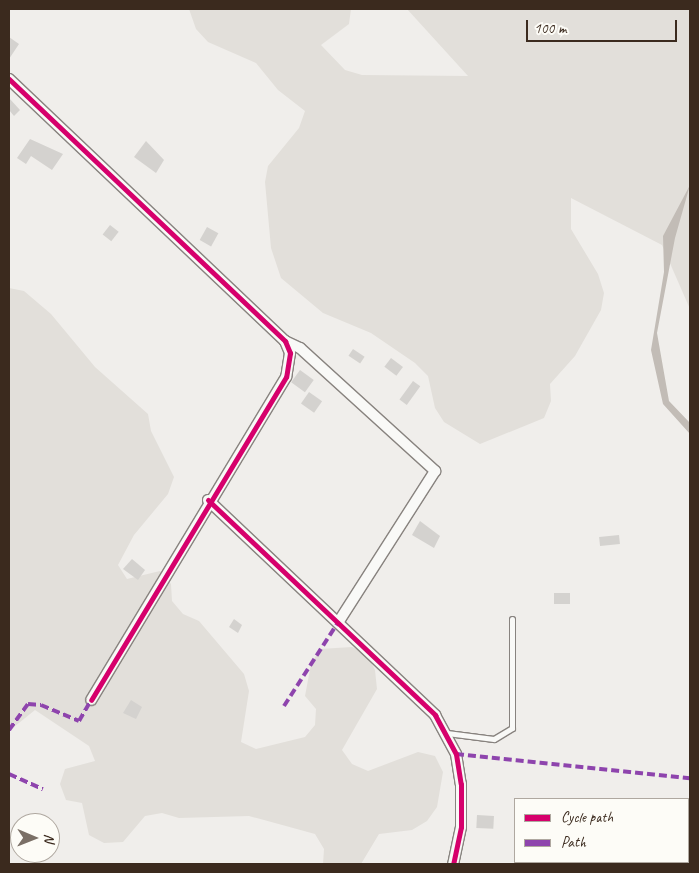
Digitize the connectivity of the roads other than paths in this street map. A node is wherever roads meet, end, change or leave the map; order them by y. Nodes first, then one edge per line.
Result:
1 (9, 79) edge
2 (285, 342) junction
3 (208, 500) junction
4 (512, 619) dead end
5 (339, 621) junction
6 (91, 700) dead end
7 (447, 734) junction
8 (452, 864) edge

1 - 2 street
2 - 3 street
2 - 5 street
3 - 5 street
3 - 6 street
4 - 7 lane
5 - 7 street
7 - 8 street

